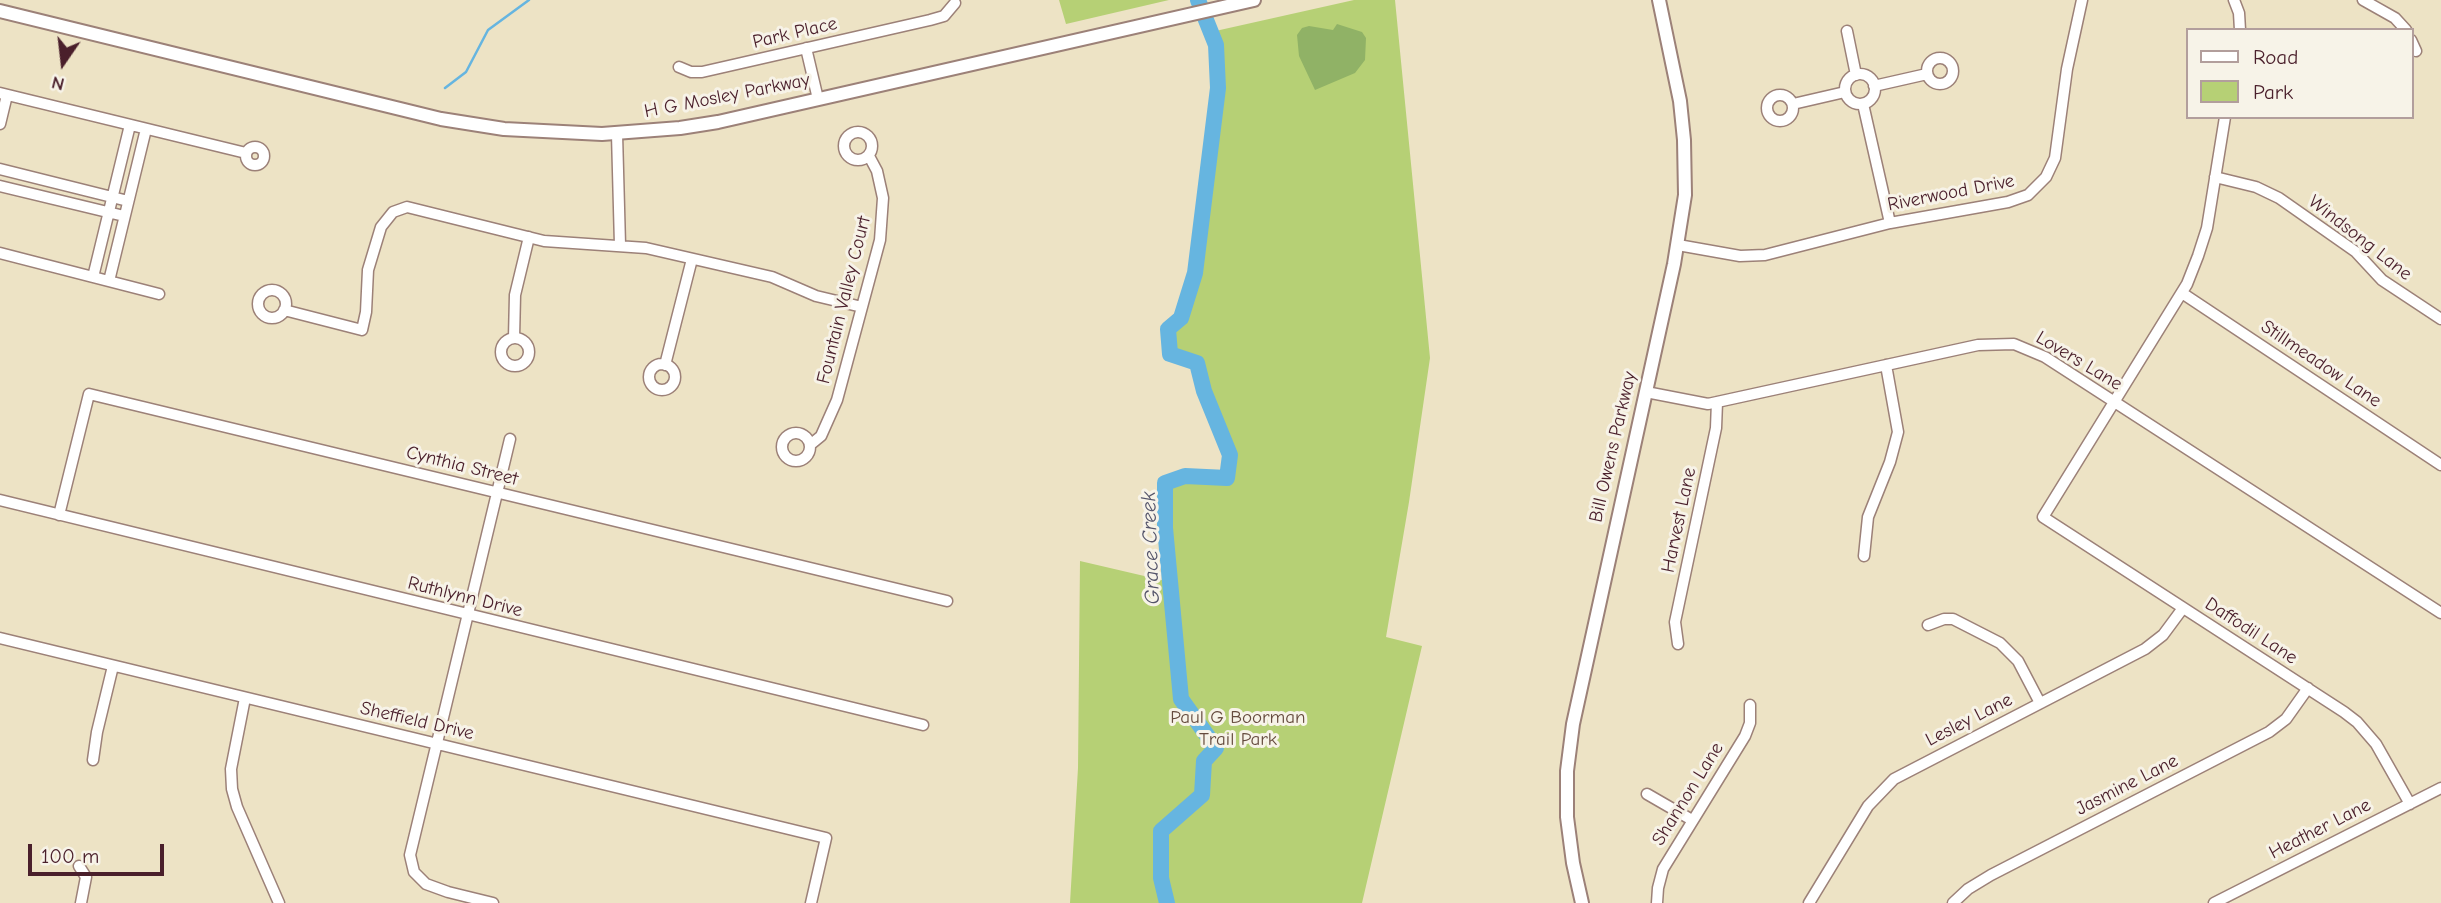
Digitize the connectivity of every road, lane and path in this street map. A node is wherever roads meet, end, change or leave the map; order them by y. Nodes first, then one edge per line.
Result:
1 (1254, 0) edge
2 (1659, 0) edge
3 (2082, 0) edge
4 (2234, 0) edge
5 (2363, 0) edge
6 (956, 3) dead end
7 (0, 11) edge
8 (2240, 28) edge
9 (2404, 28) edge
10 (1847, 31) dead end
11 (2413, 44) edge
12 (806, 48) junction
13 (2416, 51) dead end
14 (679, 67) dead end
15 (1927, 74) dead end
16 (1856, 75) junction
17 (1874, 86) junction
18 (1845, 92) junction
19 (4, 94) edge
20 (818, 99) junction
21 (1793, 104) dead end
22 (1863, 104) junction
23 (2225, 119) edge
24 (0, 124) edge
25 (130, 125) junction
26 (146, 129) junction
27 (617, 134) junction
28 (246, 153) dead end
29 (869, 156) dead end
30 (0, 169) edge
31 (2215, 177) junction
32 (0, 186) edge
33 (112, 197) junction
34 (128, 201) junction
35 (108, 212) junction
36 (124, 216) junction
37 (1890, 223) junction
38 (529, 237) junction
39 (620, 245) junction
40 (1678, 245) junction
41 (0, 253) edge
42 (692, 259) junction
43 (93, 277) junction
44 (109, 281) junction
45 (2182, 293) junction
46 (159, 294) dead end
47 (862, 307) junction
48 (284, 310) dead end
49 (2441, 318) edge
50 (514, 338) dead end
51 (665, 365) dead end
52 (1886, 365) junction
53 (1646, 391) junction
54 (1717, 402) junction
55 (2114, 402) junction
56 (510, 439) dead end
57 (810, 445) dead end
58 (2441, 465) edge
59 (497, 493) junction
60 (0, 500) edge
61 (59, 515) junction
62 (1864, 556) dead end
63 (947, 601) dead end
64 (2183, 608) junction
65 (2441, 613) edge
66 (466, 615) junction
67 (1928, 625) dead end
68 (0, 638) edge
69 (1678, 644) dead end
70 (113, 666) junction
71 (2308, 688) junction
72 (245, 698) junction
73 (2040, 703) junction
74 (1751, 705) dead end
75 (923, 725) dead end
76 (436, 743) junction
77 (93, 760) dead end
78 (2441, 788) edge
79 (1647, 794) dead end
80 (2410, 804) junction
81 (1692, 820) junction
82 (79, 866) dead end
83 (81, 903) edge
84 (279, 903) edge
85 (493, 903) edge
86 (811, 903) edge
87 (1582, 903) edge
88 (1657, 903) edge
89 (1809, 903) edge
90 (1953, 903) edge
91 (2214, 903) edge

1 - 20 main road, H G Mosley Parkway
2 - 40 main road, Bill Owens Parkway
3 - 37 street, Riverwood Drive
4 - 8 street
5 - 9 street
6 - 12 street, Park Place
7 - 27 main road, H G Mosley Parkway
10 - 16 street
11 - 13 street
12 - 14 street, Park Place
12 - 20 street
15 - 17 street
16 - 17 street
16 - 18 street
17 - 22 street
18 - 21 street
18 - 22 street
19 - 24 street
19 - 25 street
20 - 27 main road, H G Mosley Parkway
22 - 37 street
23 - 31 street
25 - 26 street
25 - 33 street
26 - 28 street
26 - 34 street
27 - 39 street
29 - 47 street, Fountain Valley Court
30 - 33 street
31 - 45 street
31 - 49 street, Windsong Lane
32 - 35 street
33 - 34 street
33 - 35 street
34 - 36 street
35 - 36 street
35 - 43 street
36 - 44 street
37 - 40 street, Riverwood Drive
38 - 39 street
38 - 48 street
38 - 50 street
39 - 42 street
40 - 53 main road, Bill Owens Parkway
41 - 43 street
42 - 47 street
42 - 51 street
43 - 44 street
44 - 46 street
45 - 55 street
45 - 58 street, Stillmeadow Lane
47 - 57 street, Fountain Valley Court
52 - 54 street, Lovers Lane
52 - 55 street, Lovers Lane
52 - 62 street
53 - 54 street, Lovers Lane
53 - 87 main road, Bill Owens Parkway
54 - 69 street, Harvest Lane
55 - 64 street, Daffodil Lane
55 - 65 street, Lovers Lane
56 - 59 street
59 - 61 street, Cynthia Street
59 - 63 street, Cynthia Street
59 - 66 street
60 - 61 street, Ruthlynn Drive
61 - 66 street, Ruthlynn Drive
64 - 71 street, Daffodil Lane
64 - 73 street, Lesley Lane
66 - 75 street, Ruthlynn Drive
66 - 76 street
67 - 73 street
68 - 70 street, Sheffield Drive
70 - 72 street, Sheffield Drive
70 - 77 street
71 - 80 street, Daffodil Lane
71 - 90 street, Jasmine Lane
72 - 76 street, Sheffield Drive
72 - 84 street
73 - 89 street, Lesley Lane
74 - 81 street, Shannon Lane
76 - 85 street
76 - 86 street, Sheffield Drive
78 - 80 street, Heather Lane
79 - 81 street
80 - 91 street, Heather Lane
81 - 88 street, Shannon Lane
82 - 83 street

